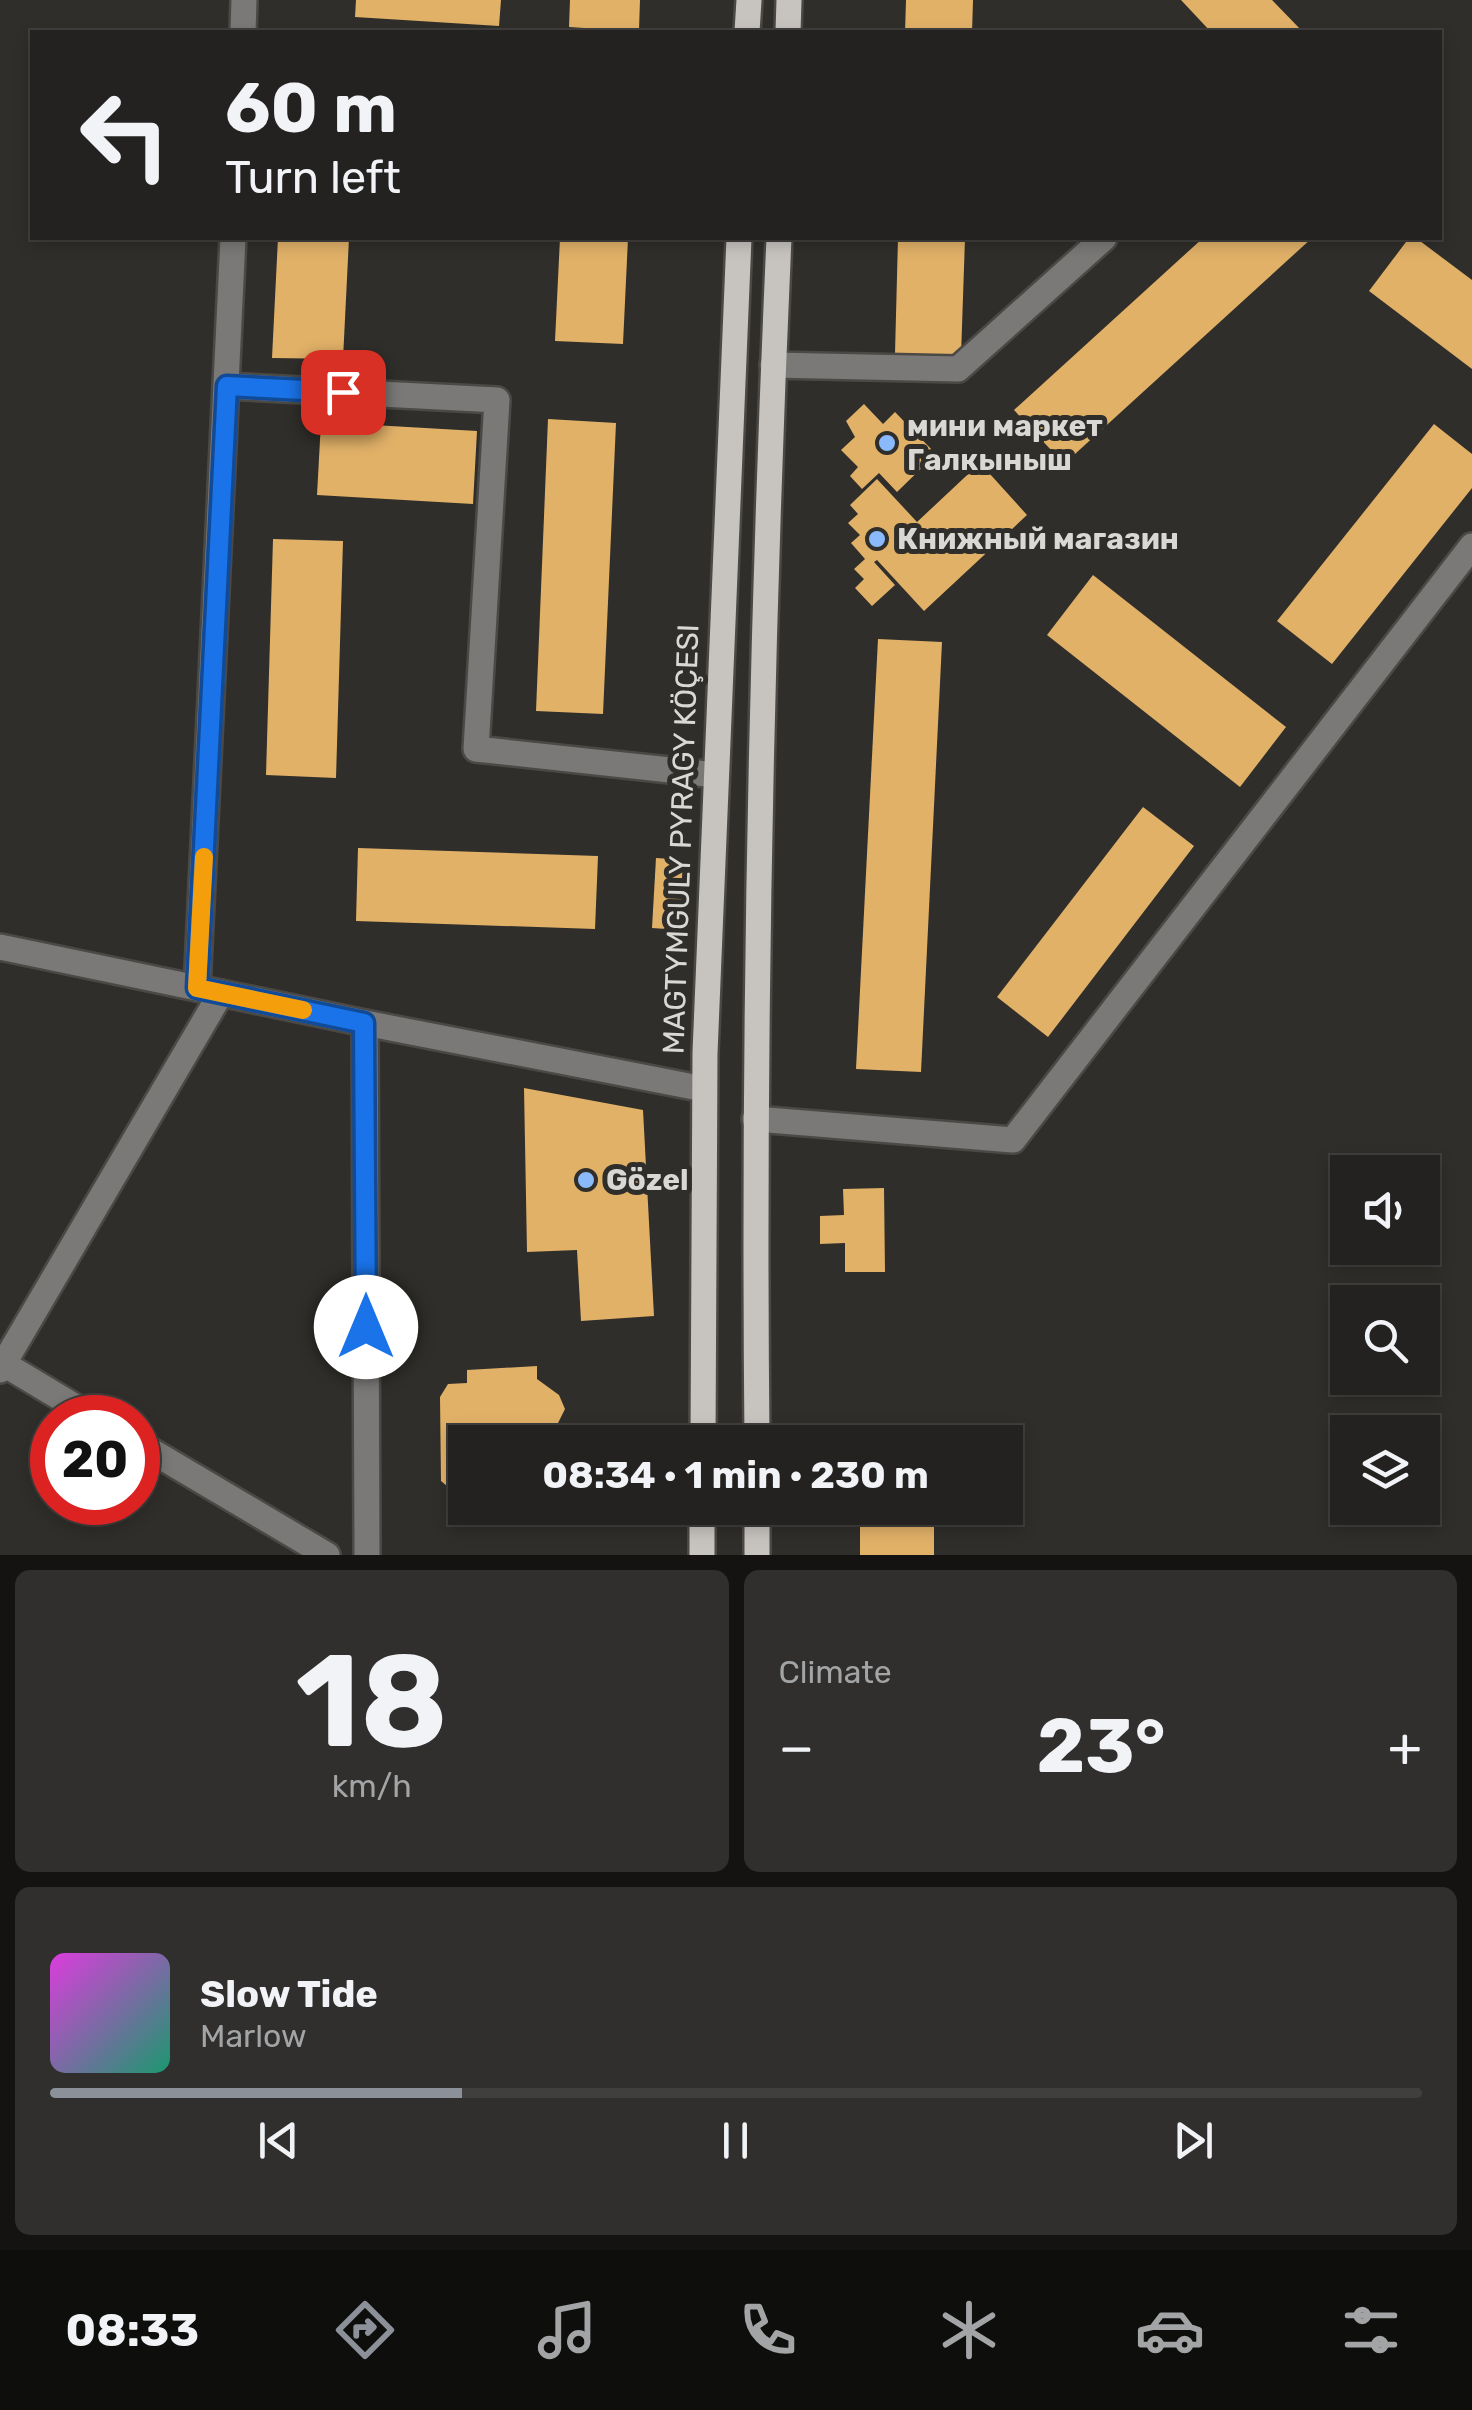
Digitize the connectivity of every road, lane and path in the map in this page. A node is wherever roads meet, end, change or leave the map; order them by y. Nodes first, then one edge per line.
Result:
1 (244, 0) edge
2 (749, 0) edge
3 (789, 0) edge
4 (242, 30) edge
5 (747, 30) edge
6 (788, 30) edge
7 (234, 240) edge
8 (739, 240) edge
9 (779, 240) edge
10 (1102, 240) edge
11 (773, 365) junction
12 (227, 386) junction
13 (1472, 546) edge
14 (716, 775) junction
15 (0, 947) edge
16 (209, 990) junction
17 (364, 1023) junction
18 (704, 1089) junction
19 (755, 1119) junction
20 (2, 1367) edge
21 (53, 1395) edge
22 (703, 1425) edge
23 (756, 1425) edge
24 (160, 1456) edge
25 (702, 1525) edge
26 (757, 1525) edge
27 (327, 1555) edge
28 (367, 1555) edge
29 (702, 1555) edge
30 (758, 1555) edge

1 - 4 street
2 - 5 main road
3 - 6 main road
7 - 12 street
8 - 14 main road, MAGTYMGULY PYRAGY KÖÇESI
9 - 11 main road
10 - 11 street
11 - 19 main road
12 - 14 street
12 - 16 street
13 - 19 street
14 - 18 main road, MAGTYMGULY PYRAGY KÖÇESI
15 - 16 street
16 - 17 street
16 - 20 street
17 - 18 street
17 - 28 street
18 - 22 main road, MAGTYMGULY PYRAGY KÖÇESI
19 - 23 main road
20 - 21 street
24 - 27 street
25 - 29 main road
26 - 30 main road

